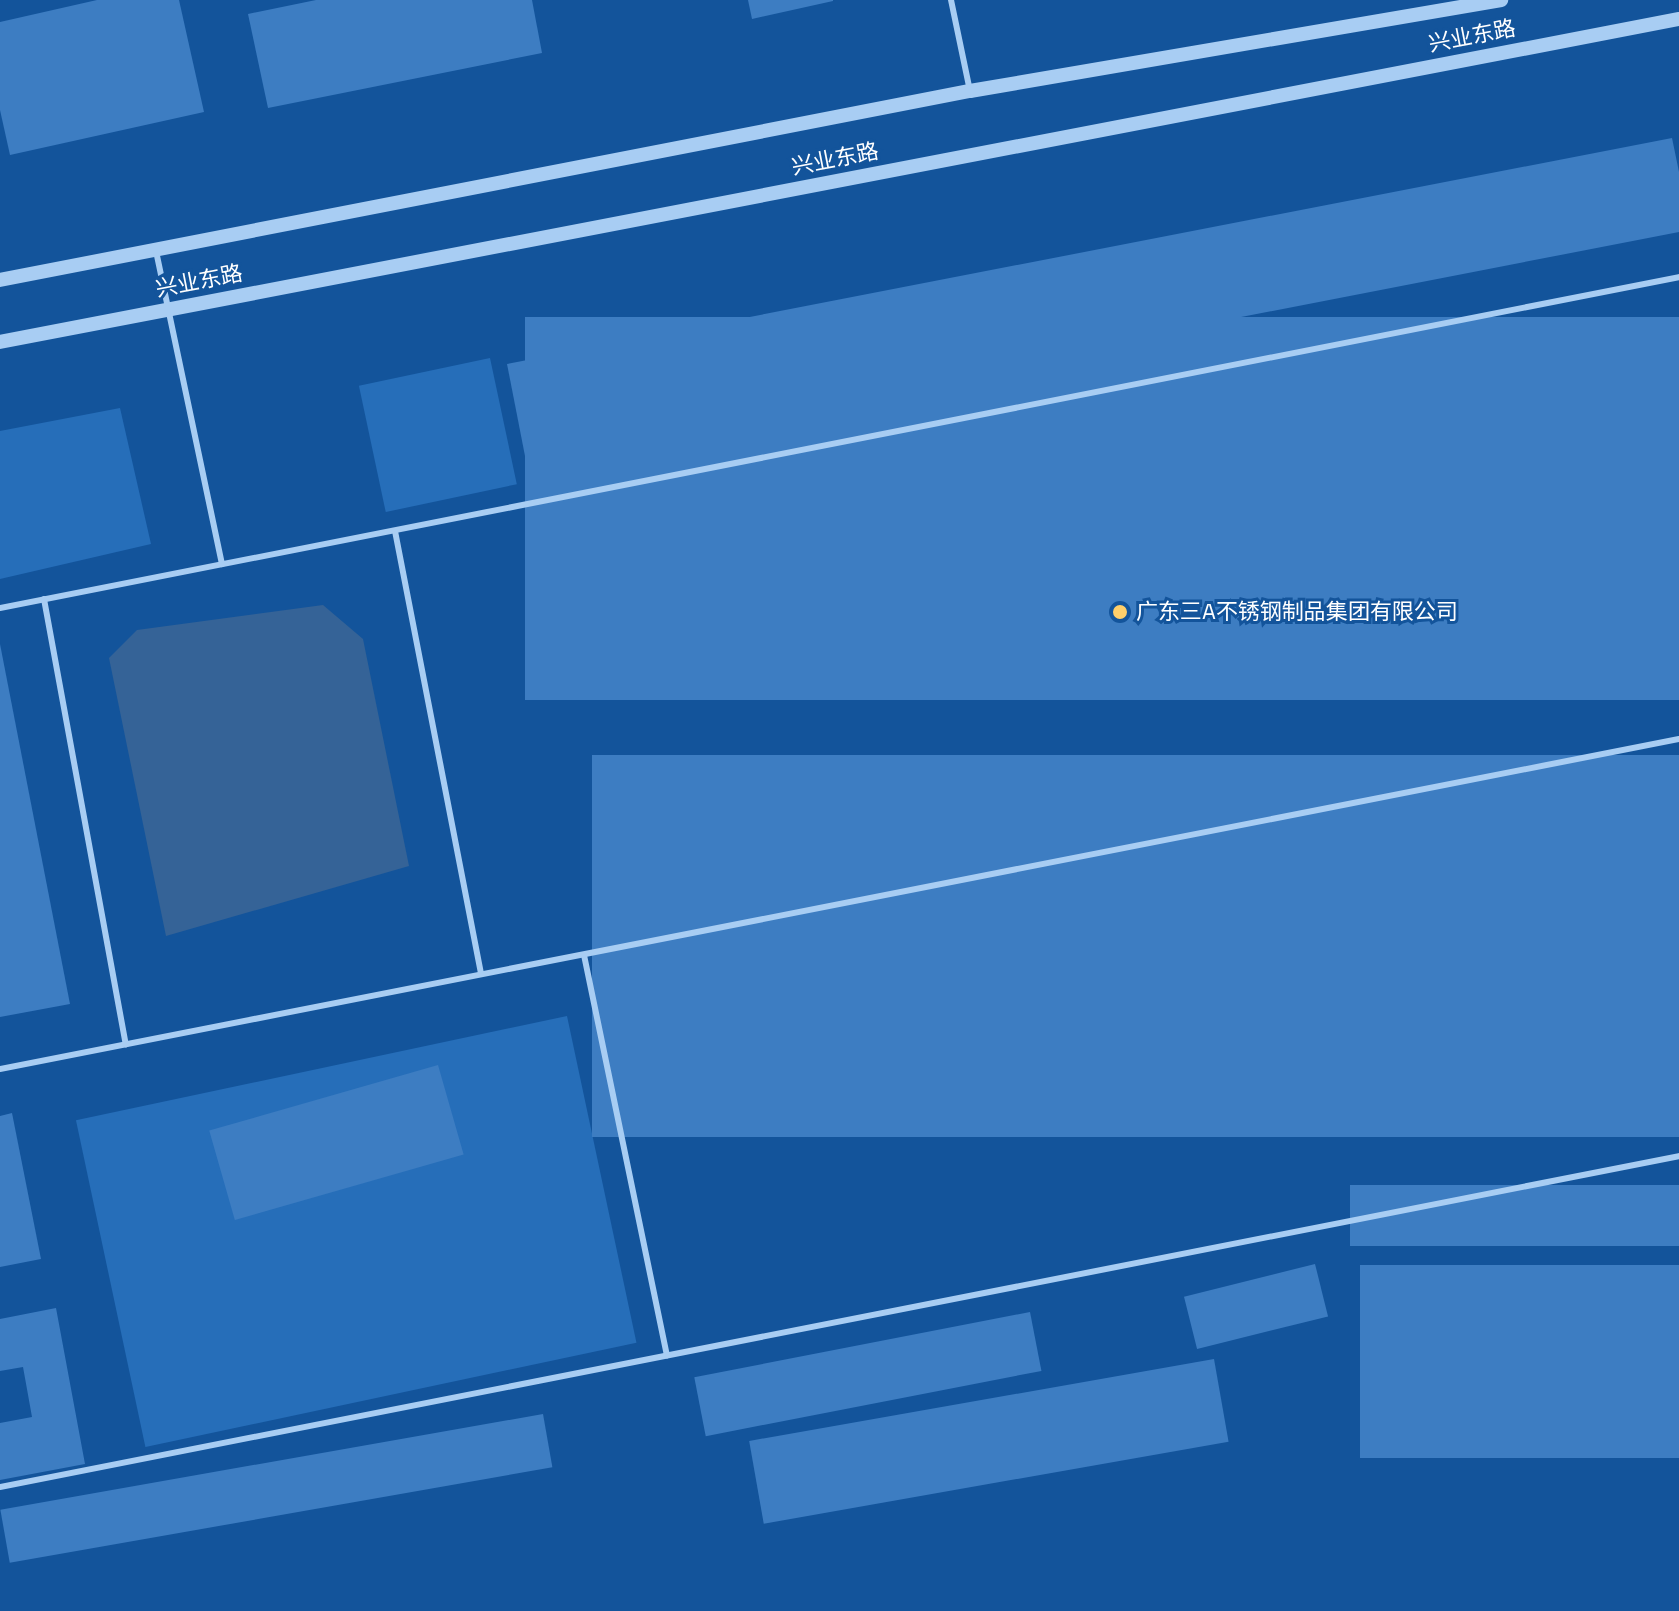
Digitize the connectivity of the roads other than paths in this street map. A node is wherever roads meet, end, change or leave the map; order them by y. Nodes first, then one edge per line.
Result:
1 (951, 0) edge
2 (1501, 0) edge
3 (1679, 19) edge
4 (970, 91) junction
5 (156, 251) junction
6 (1679, 277) edge
7 (0, 280) edge
8 (168, 310) junction
9 (0, 342) edge
10 (395, 531) junction
11 (222, 564) junction
12 (44, 599) junction
13 (0, 608) edge
14 (1679, 739) edge
15 (584, 955) junction
16 (481, 974) junction
17 (126, 1045) junction
18 (0, 1069) edge
19 (1679, 1156) edge
20 (667, 1356) junction
21 (0, 1487) edge

1 - 4 lane
2 - 4 street, 兴业东路
3 - 8 street, 兴业东路
4 - 5 street, 兴业东路
5 - 7 street, 兴业东路
5 - 8 lane
6 - 10 lane
8 - 9 street, 兴业东路
8 - 11 lane
10 - 11 lane
10 - 16 lane
11 - 12 lane
12 - 13 lane
12 - 17 lane
14 - 15 lane
15 - 16 lane
15 - 20 lane
16 - 17 lane
17 - 18 lane
19 - 20 lane
20 - 21 lane

